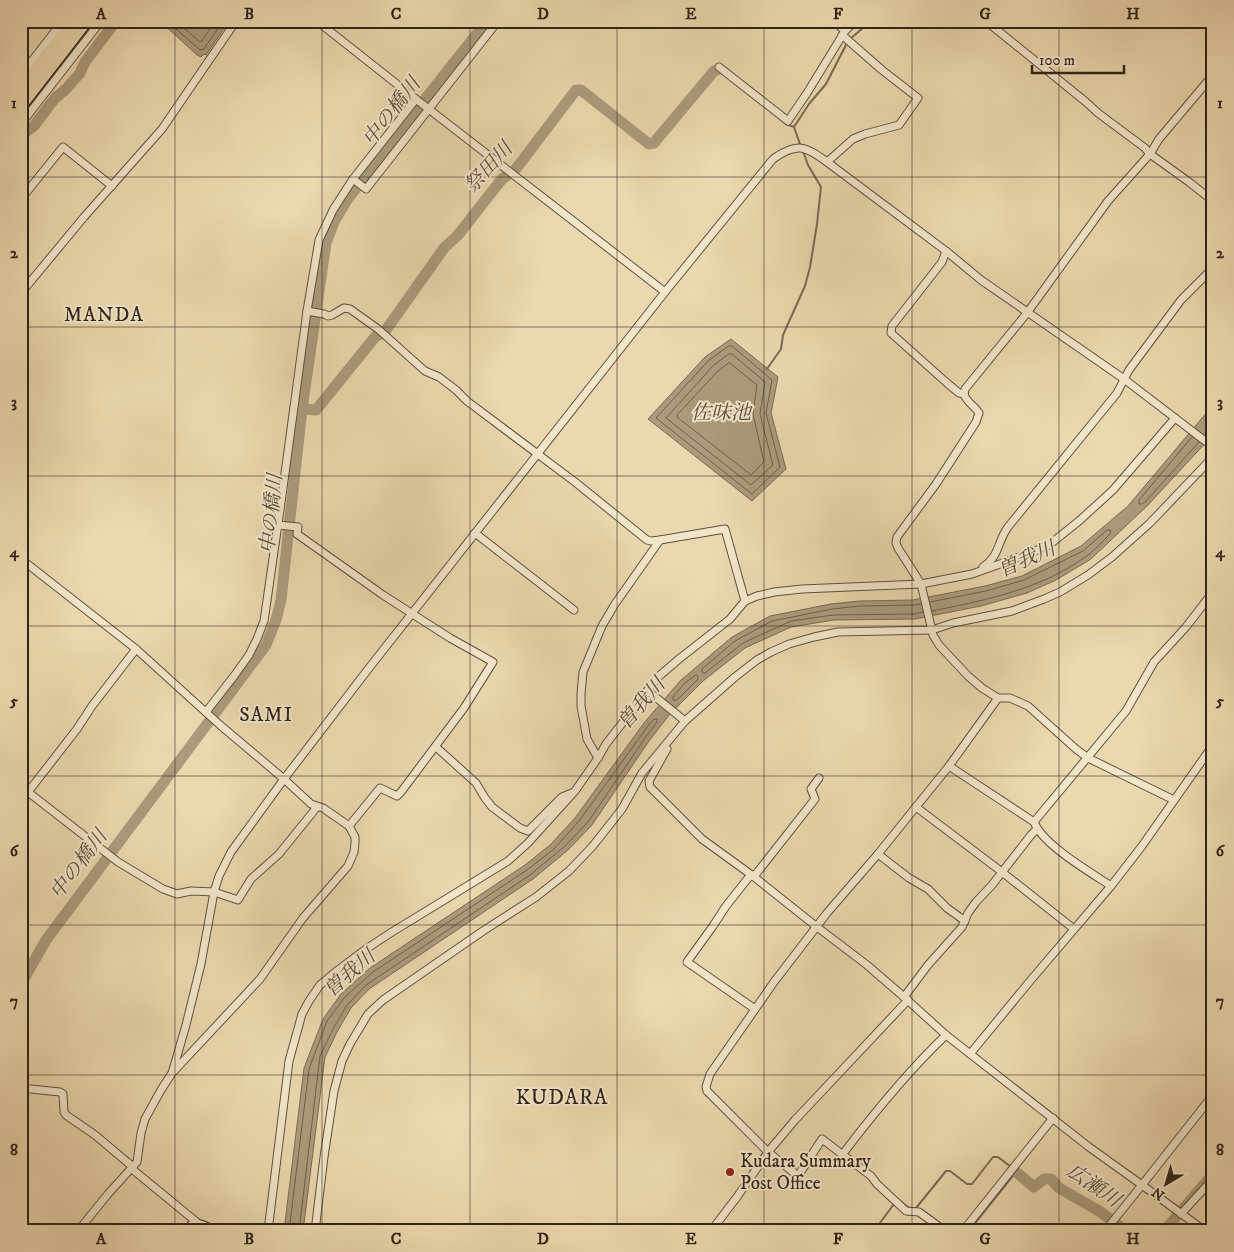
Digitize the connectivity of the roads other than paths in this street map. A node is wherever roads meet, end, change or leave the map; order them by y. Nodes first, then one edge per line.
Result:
1 (63, 21) edge
2 (75, 21) edge
3 (88, 21) edge
4 (101, 21) edge
5 (236, 21) edge
6 (317, 21) edge
7 (498, 21) edge
8 (834, 21) edge
9 (856, 21) edge
10 (986, 21) edge
11 (844, 33) junction
12 (719, 67) dead end
13 (21, 75) edge
14 (1213, 75) edge
15 (21, 90) edge
16 (416, 100) junction
17 (21, 107) edge
18 (428, 109) junction
19 (21, 124) edge
20 (1150, 154) junction
21 (827, 162) junction
22 (354, 180) junction
23 (112, 186) junction
24 (21, 198) edge
25 (1213, 201) edge
26 (946, 251) junction
27 (1213, 268) edge
28 (21, 275) edge
29 (30, 282) junction
30 (665, 292) junction
31 (21, 293) edge
32 (308, 312) junction
33 (1027, 313) junction
34 (1124, 379) junction
35 (964, 394) junction
36 (1178, 420) junction
37 (1213, 448) edge
38 (537, 454) junction
39 (1213, 457) edge
40 (278, 525) junction
41 (475, 533) junction
42 (660, 540) junction
43 (21, 559) edge
44 (972, 574) junction
45 (922, 585) junction
46 (1213, 592) edge
47 (745, 601) junction
48 (574, 610) dead end
49 (412, 613) junction
50 (931, 627) junction
51 (136, 649) junction
52 (649, 692) junction
53 (998, 698) junction
54 (206, 712) junction
55 (683, 719) junction
56 (676, 734) junction
57 (1213, 745) edge
58 (436, 747) junction
59 (598, 758) junction
60 (1088, 758) junction
61 (949, 766) junction
62 (284, 778) junction
63 (819, 778) dead end
64 (576, 791) junction
65 (28, 792) junction
66 (1174, 800) junction
67 (21, 801) edge
68 (317, 807) junction
69 (916, 807) junction
70 (348, 826) junction
71 (1035, 826) junction
72 (878, 854) junction
73 (1002, 872) junction
74 (753, 876) junction
75 (1111, 886) junction
76 (214, 892) junction
77 (965, 921) junction
78 (817, 927) junction
79 (1074, 929) junction
80 (906, 998) junction
81 (755, 1008) junction
82 (946, 1035) junction
83 (970, 1054) junction
84 (172, 1073) junction
85 (21, 1088) edge
86 (1212, 1098) edge
87 (1053, 1118) junction
88 (768, 1152) junction
89 (842, 1155) junction
90 (132, 1168) junction
91 (1213, 1179) edge
92 (1142, 1185) junction
93 (1181, 1214) junction
94 (199, 1224) junction
95 (78, 1231) edge
96 (188, 1231) edge
97 (212, 1231) edge
98 (268, 1231) edge
99 (314, 1231) edge
100 (710, 1231) edge
101 (944, 1231) edge
102 (963, 1231) edge
103 (1105, 1231) edge
104 (1204, 1231) edge

1 - 13 street
2 - 15 highway
3 - 17 highway
4 - 19 street
5 - 23 street
6 - 16 street
7 - 18 street
8 - 11 street
9 - 11 street
10 - 20 street
11 - 12 street
11 - 21 street
14 - 20 street
16 - 18 street
16 - 22 street
18 - 22 street
18 - 30 street
20 - 25 street
20 - 33 street
21 - 26 street
21 - 30 street
22 - 32 street
23 - 24 street
23 - 29 street
26 - 33 street
26 - 35 street
27 - 34 street
28 - 29 street
29 - 31 street
30 - 38 street
32 - 38 street
32 - 40 street
33 - 34 street
33 - 35 street
34 - 36 street
34 - 44 street
35 - 45 street
36 - 37 street
36 - 44 street
38 - 41 street
38 - 42 street
39 - 50 street
40 - 49 street
40 - 54 street
41 - 48 street
41 - 49 street
42 - 47 street
42 - 59 street
43 - 51 street
44 - 45 street
45 - 47 street
45 - 50 street
46 - 60 street
47 - 52 street
49 - 58 street
49 - 62 street
50 - 53 street
50 - 55 street
51 - 54 street
51 - 65 street
52 - 55 street
52 - 59 street
53 - 60 street
53 - 61 street
54 - 62 street
55 - 56 street
56 - 74 street
56 - 99 street
57 - 66 street
58 - 64 street
58 - 70 street
59 - 64 street
60 - 66 street
60 - 71 street
61 - 69 street
61 - 71 street
62 - 68 street
62 - 76 street
63 - 74 street
64 - 98 street
65 - 67 street
65 - 76 street
66 - 75 street
68 - 70 street
68 - 76 street
69 - 72 street
69 - 73 street
70 - 84 street
71 - 73 street
71 - 75 street
72 - 77 street
72 - 78 street
73 - 77 street
73 - 79 street
74 - 78 street
74 - 81 street
75 - 79 street
76 - 84 street
77 - 80 street
78 - 80 street
78 - 81 street
79 - 83 street
80 - 82 street
80 - 88 street
81 - 88 street
82 - 83 street
82 - 89 street
83 - 87 street
84 - 90 street
85 - 90 street
86 - 92 street
87 - 92 street
87 - 102 street
88 - 89 street
88 - 100 street
89 - 101 street
90 - 94 street
90 - 95 street
91 - 93 street
92 - 93 street
92 - 103 street
93 - 104 street
94 - 96 main road
94 - 97 main road

